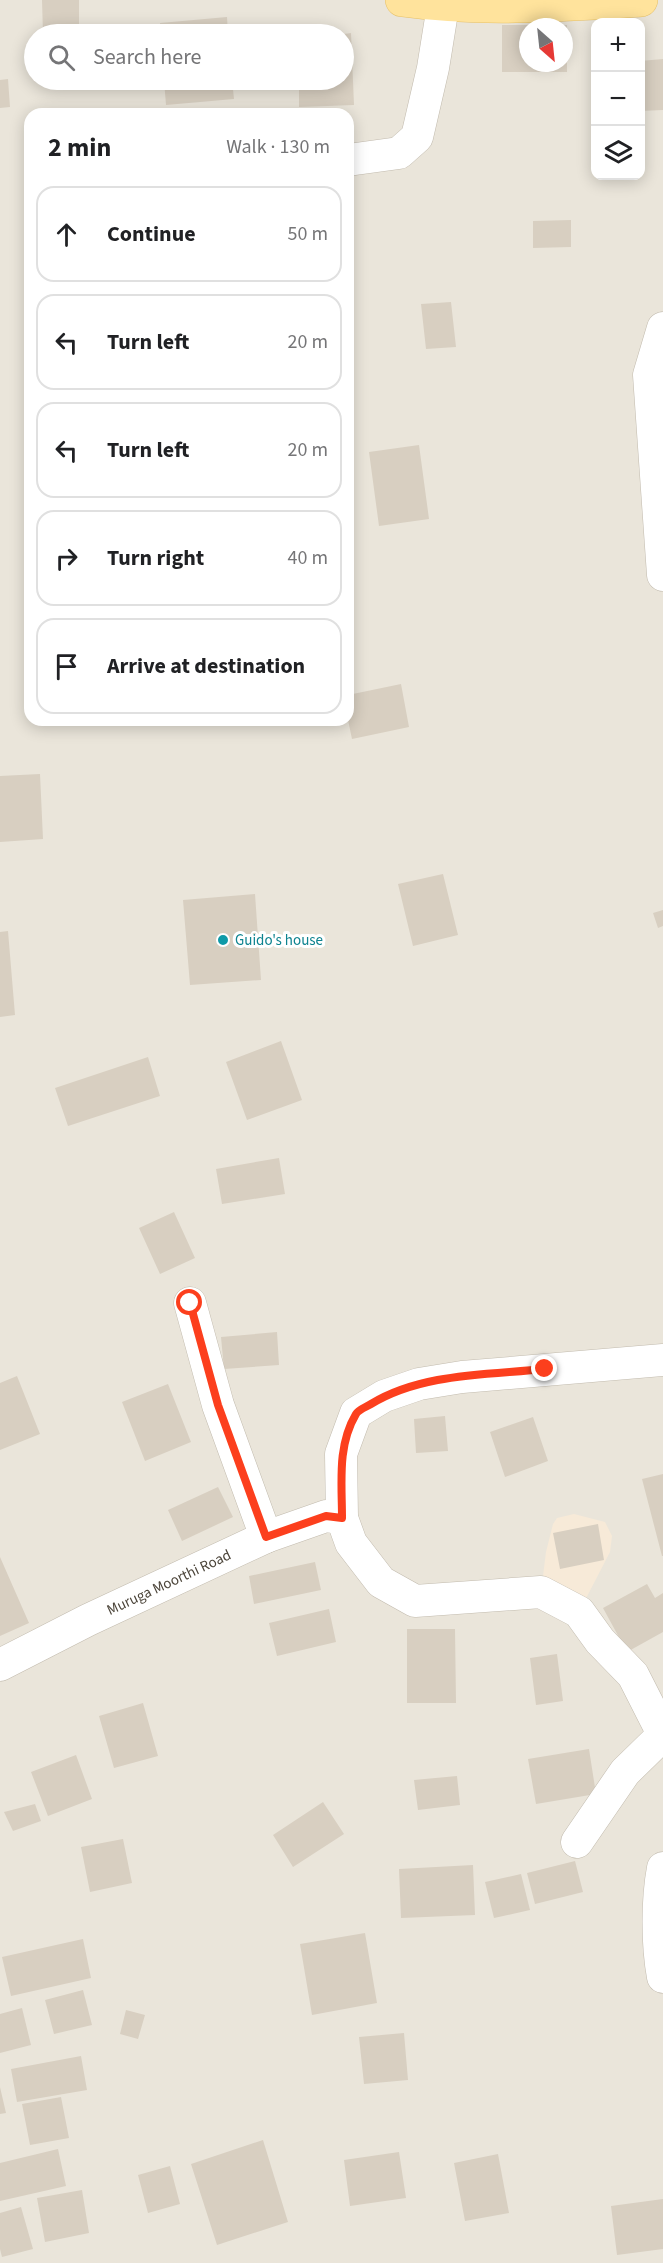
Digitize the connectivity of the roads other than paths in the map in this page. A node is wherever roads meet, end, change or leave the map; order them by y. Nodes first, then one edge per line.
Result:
1 (402, 0) edge
2 (641, 0) edge
3 (443, 6) junction
4 (354, 159) edge
5 (663, 328) edge
6 (663, 575) edge
7 (190, 1303) dead end
8 (663, 1360) edge
9 (342, 1518) junction
10 (266, 1537) junction
11 (0, 1665) edge
12 (663, 1734) edge
13 (577, 1842) dead end
14 (663, 1868) edge
15 (663, 1977) edge

1 - 3 main road
2 - 3 main road
3 - 4 street
5 - 6 street
7 - 10 street
8 - 9 street
9 - 10 street, Muruga Moorthi Road
9 - 12 street
10 - 11 street, Muruga Moorthi Road
12 - 13 street
14 - 15 street

